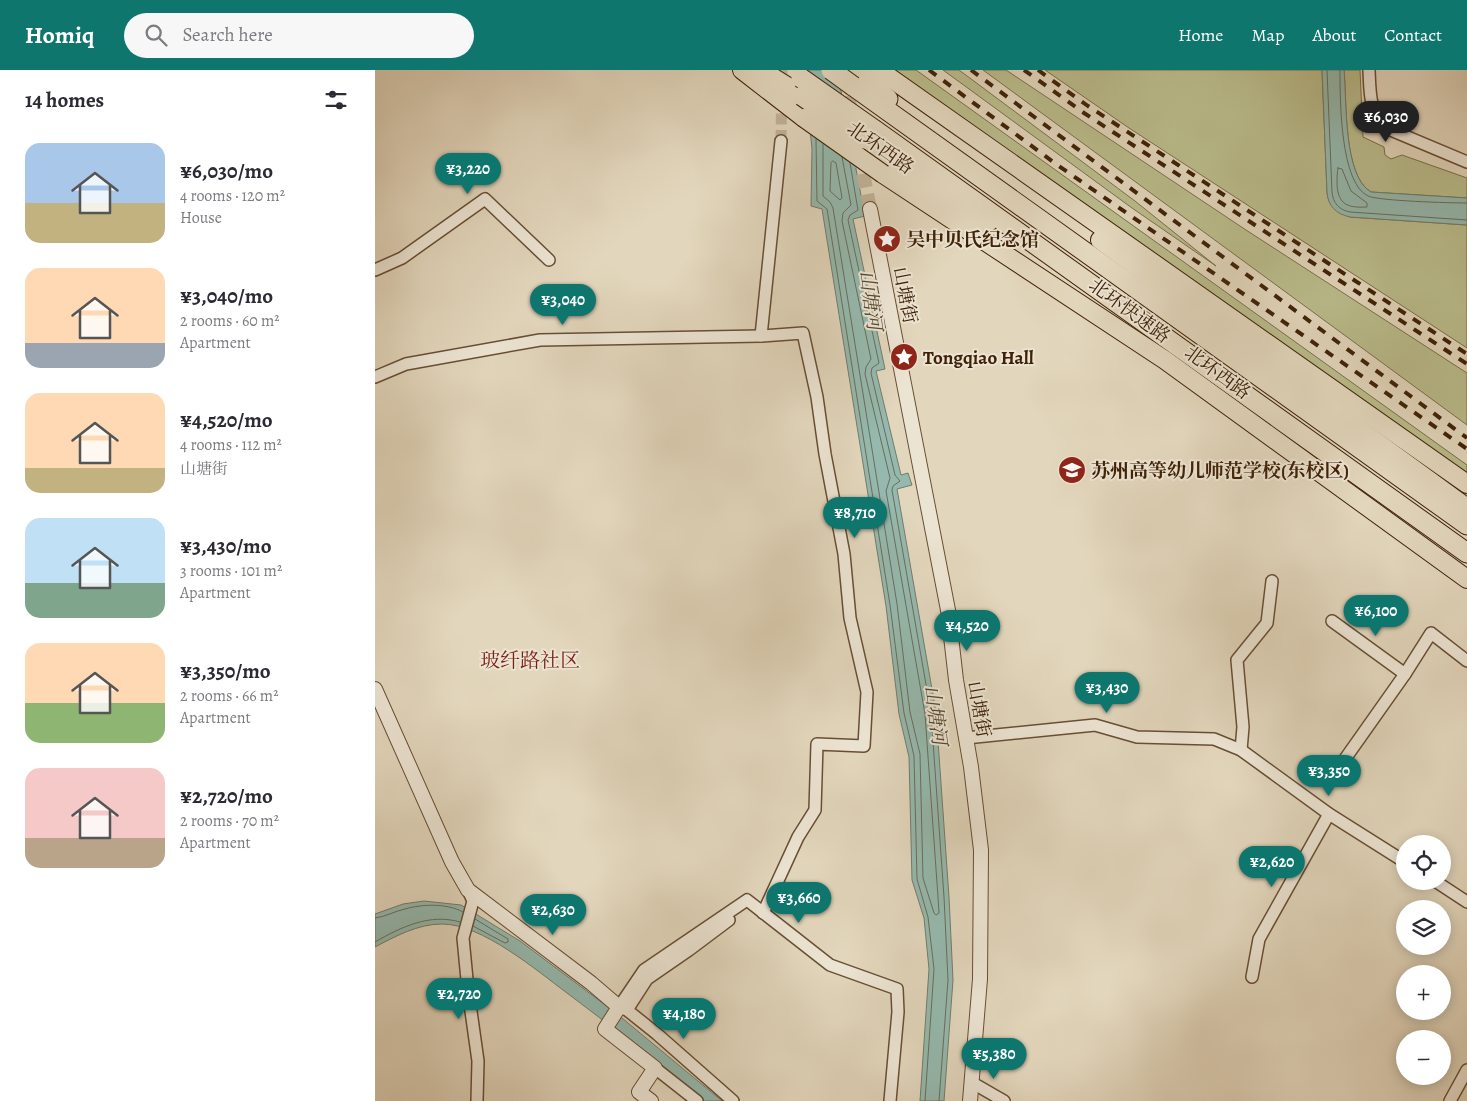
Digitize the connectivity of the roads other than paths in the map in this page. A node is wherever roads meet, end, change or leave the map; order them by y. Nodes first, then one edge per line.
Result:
1 (742, 70) edge
2 (759, 70) edge
3 (831, 70) edge
4 (879, 70) edge
5 (1369, 70) edge
6 (856, 76) edge
7 (798, 81) edge
8 (944, 117) junction
9 (781, 141) tunnel mouth
10 (1467, 162) edge
11 (870, 209) tunnel mouth
12 (549, 260) dead end
13 (375, 270) edge
14 (761, 336) junction
15 (375, 377) edge
16 (1467, 484) edge
17 (1467, 508) edge
18 (1467, 525) edge
19 (1467, 553) edge
20 (1467, 579) edge
21 (1272, 581) dead end
22 (1332, 621) dead end
23 (1467, 661) edge
24 (1405, 674) junction
25 (375, 689) edge
26 (966, 738) junction
27 (1241, 750) junction
28 (1340, 766) dead end
29 (1329, 814) junction
30 (1396, 856) edge
31 (1449, 890) edge
32 (470, 895) junction
33 (1467, 902) edge
34 (744, 906) dead end
35 (763, 913) junction
36 (1252, 977) dead end
37 (621, 1009) junction
38 (1467, 1070) edge
39 (655, 1072) junction
40 (971, 1082) junction
41 (477, 1101) edge
42 (643, 1101) edge
43 (651, 1101) edge
44 (697, 1101) edge
45 (733, 1101) edge
46 (890, 1101) edge
47 (970, 1101) edge
48 (1004, 1101) edge
49 (1450, 1101) edge

1 - 20 main road, 北环西路, bridge
2 - 7 highway, 北环快速路
3 - 6 highway, 北环快速路, bridge
4 - 8 main road
5 - 10 street
6 - 18 highway, 北环快速路
7 - 19 highway, 北环快速路, bridge
8 - 16 main road
8 - 17 main road
9 - 14 street
11 - 26 street, 山塘街
12 - 13 street
14 - 15 street
14 - 35 street
21 - 27 street
22 - 24 street
23 - 24 street
24 - 28 street
25 - 32 street
26 - 27 street
26 - 40 street, 山塘街
27 - 29 street
29 - 30 street
29 - 36 street
31 - 33 street
32 - 37 street
32 - 41 street
34 - 37 street
35 - 37 street
35 - 46 street
37 - 39 street
37 - 45 street
38 - 49 street
39 - 42 street
39 - 43 street
39 - 44 street
40 - 47 street, 山塘街
40 - 48 street

